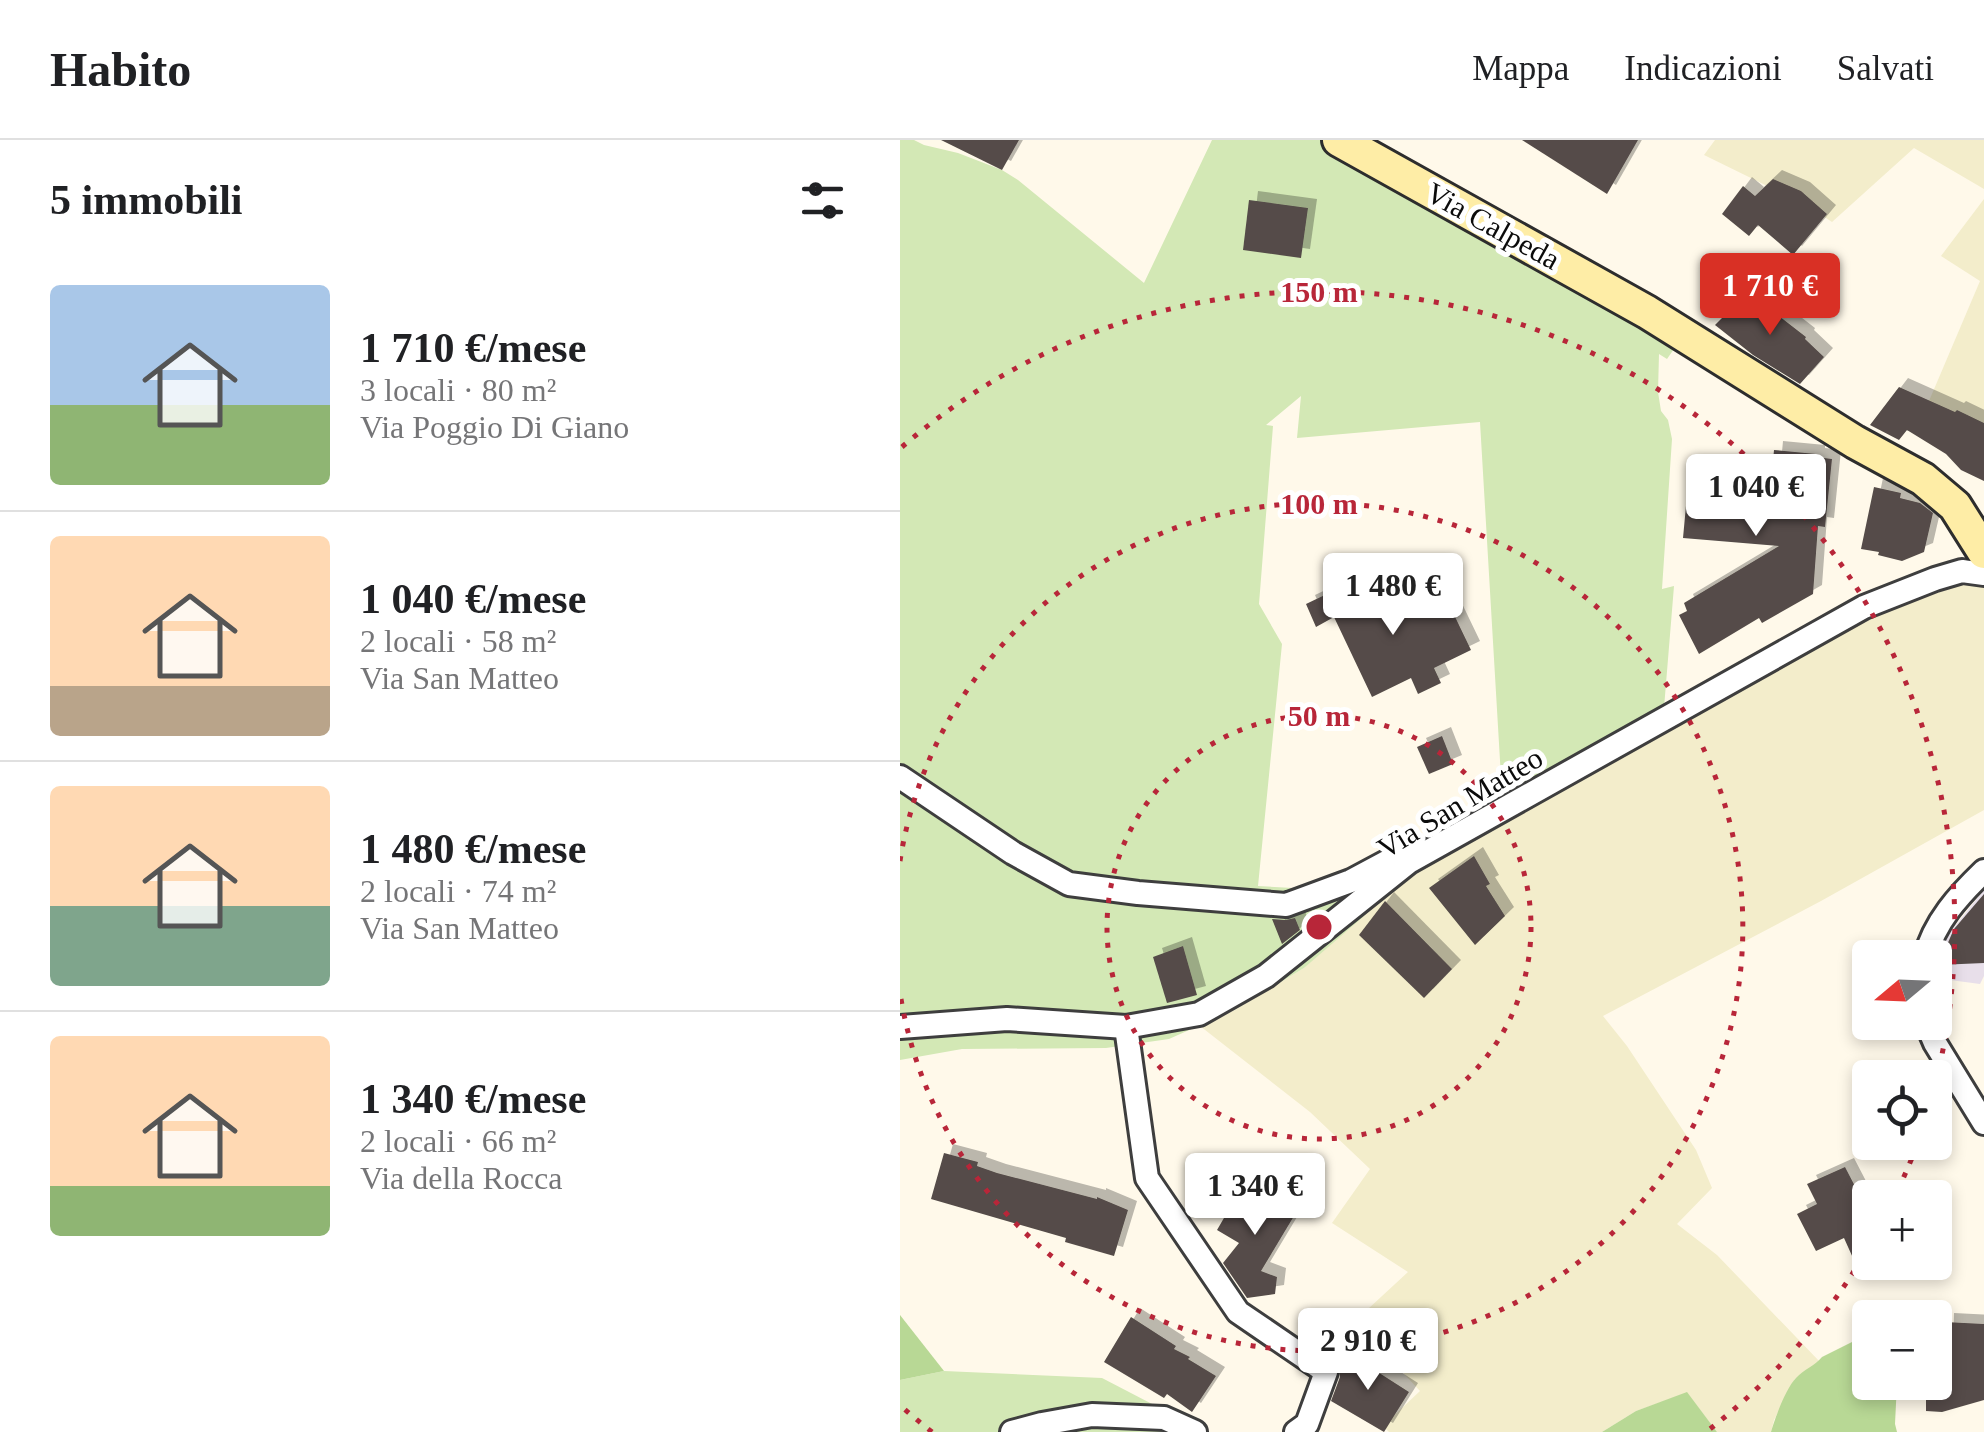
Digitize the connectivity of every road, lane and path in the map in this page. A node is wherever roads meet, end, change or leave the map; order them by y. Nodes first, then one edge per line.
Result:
1 (1340, 140) edge
2 (1984, 552) edge
3 (1984, 574) edge
4 (900, 777) edge
5 (1409, 862) junction
6 (1984, 870) edge
7 (1929, 940) edge
8 (900, 1027) edge
9 (1126, 1028) junction
10 (1934, 1040) edge
11 (1984, 1123) edge
12 (1012, 1432) edge
13 (1195, 1432) edge
14 (1296, 1432) edge

1 - 2 street, Via Calpeda
3 - 5 street, Via San Matteo
4 - 5 street
5 - 9 street, Via San Matteo
6 - 7 street
8 - 9 street, Via San Matteo
9 - 14 street
10 - 11 street
12 - 13 street

